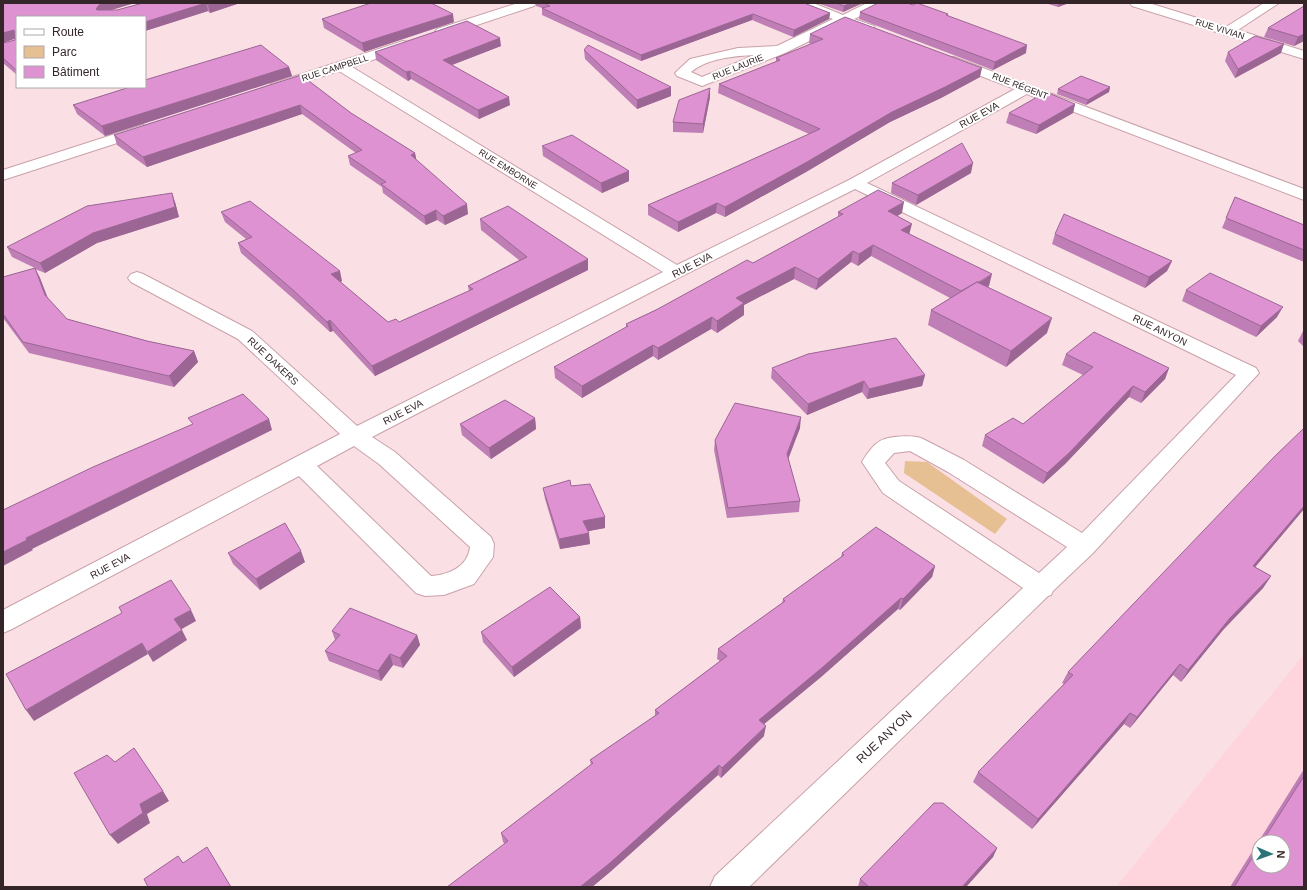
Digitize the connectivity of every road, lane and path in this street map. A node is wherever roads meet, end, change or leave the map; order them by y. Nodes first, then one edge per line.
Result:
1 (530, 3) edge
2 (802, 3) edge
3 (877, 3) edge
4 (1136, 3) edge
5 (1273, 3) edge
6 (489, 6) dead end
7 (503, 12) junction
8 (843, 18) junction
9 (1228, 31) junction
10 (884, 34) edge
11 (429, 37) edge
12 (414, 42) edge
13 (780, 50) junction
14 (1304, 55) edge
15 (942, 56) edge
16 (341, 66) junction
17 (1026, 89) junction
18 (266, 90) edge
19 (153, 127) edge
20 (3, 175) edge
21 (855, 183) junction
22 (1304, 195) edge
23 (676, 272) junction
24 (137, 278) dead end
25 (355, 436) junction
26 (302, 465) junction
27 (1084, 546) junction
28 (1042, 588) junction
29 (3, 622) edge
30 (726, 887) edge

1 - 7 street
2 - 8 street
3 - 8 street, RUE LAURIE
4 - 9 street, RUE VIVIAN
5 - 9 street
6 - 7 street
7 - 11 street
8 - 10 street
8 - 13 street, RUE LAURIE
9 - 14 street, RUE VIVIAN
12 - 16 street, RUE CAMPBELL
13 - 13 street, RUE LAURIE
15 - 17 street, RUE RÉGENT
16 - 18 street, RUE CAMPBELL
16 - 23 street, RUE EMBORNE
17 - 21 street, RUE EVA
17 - 22 street, RUE RÉGENT
19 - 20 street
21 - 23 street, RUE EVA
21 - 27 street, RUE ANYON
23 - 25 street, RUE EVA
24 - 25 street, RUE DAKERS
25 - 26 street, RUE EVA
25 - 26 street
26 - 29 street, RUE EVA
27 - 28 street, RUE ANYON
27 - 28 street
28 - 30 street, RUE ANYON

